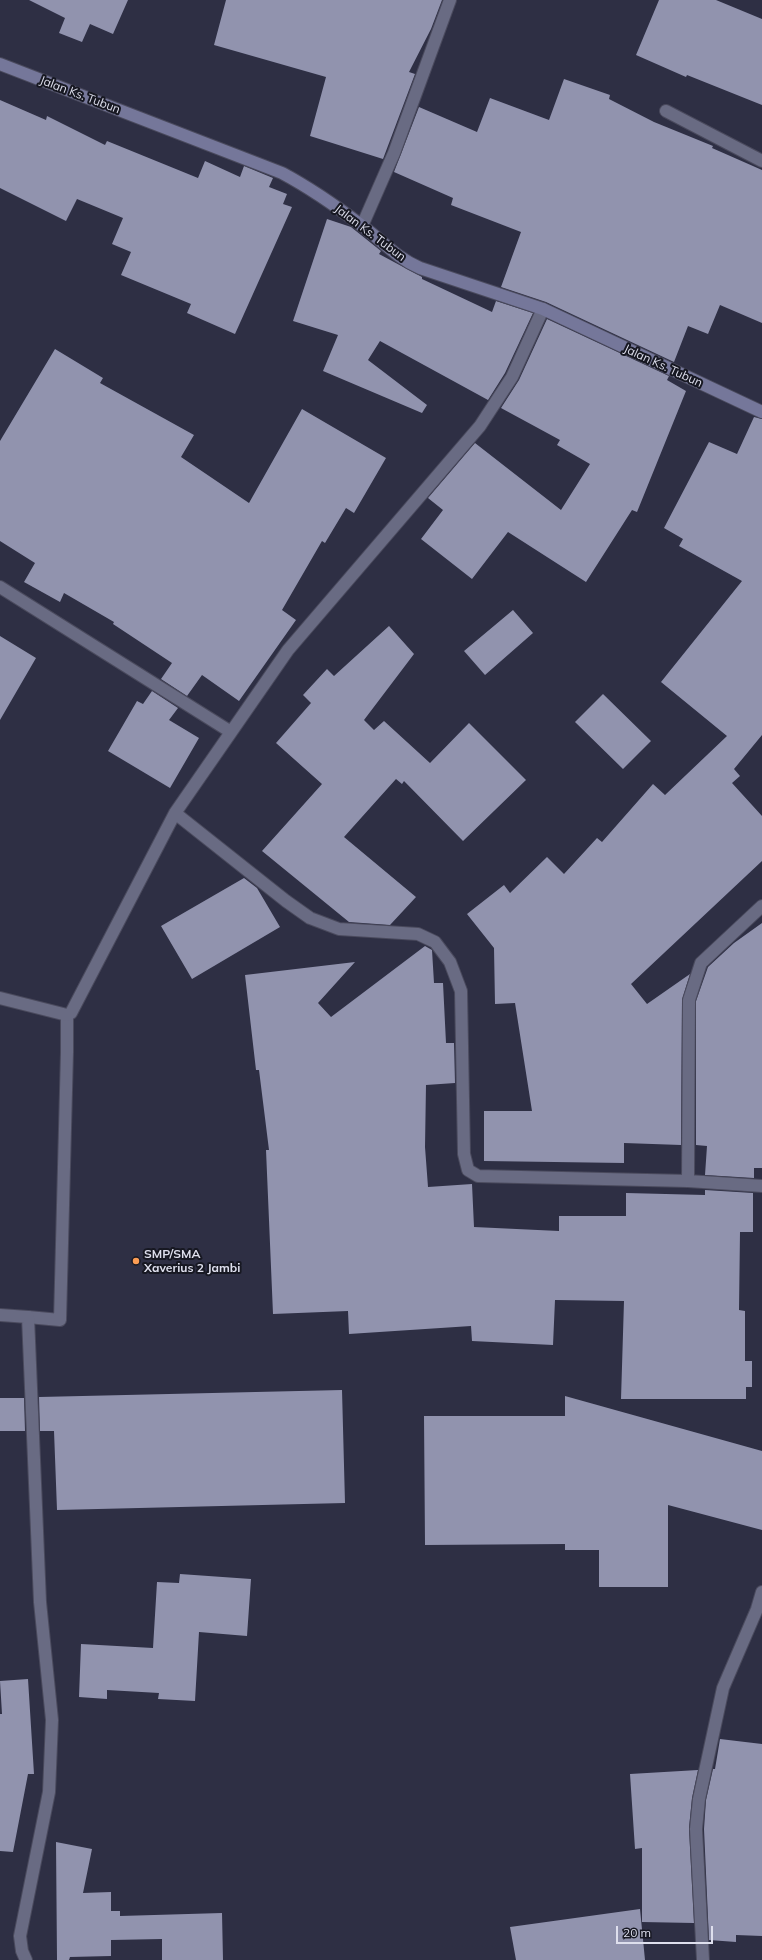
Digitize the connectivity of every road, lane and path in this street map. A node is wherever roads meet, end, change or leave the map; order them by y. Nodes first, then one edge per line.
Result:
1 (450, 0) edge
2 (0, 64) edge
3 (666, 111) dead end
4 (762, 161) edge
5 (362, 226) junction
6 (542, 309) junction
7 (762, 412) edge
8 (0, 587) edge
9 (231, 732) junction
10 (175, 813) junction
11 (762, 906) edge
12 (0, 998) edge
13 (67, 1015) junction
14 (688, 1181) junction
15 (762, 1186) edge
16 (0, 1315) edge
17 (28, 1317) junction
18 (762, 1592) edge
19 (26, 1960) edge
20 (703, 1960) edge

1 - 5 street
2 - 5 street, Jalan Ks. Tubun
3 - 4 street
5 - 6 street, Jalan Ks. Tubun
6 - 7 street, Jalan Ks. Tubun
6 - 9 street
8 - 9 street
9 - 10 street
10 - 13 street
10 - 14 street
11 - 14 street
12 - 13 street
13 - 17 street
14 - 15 street
16 - 17 street
17 - 19 street
18 - 20 street

